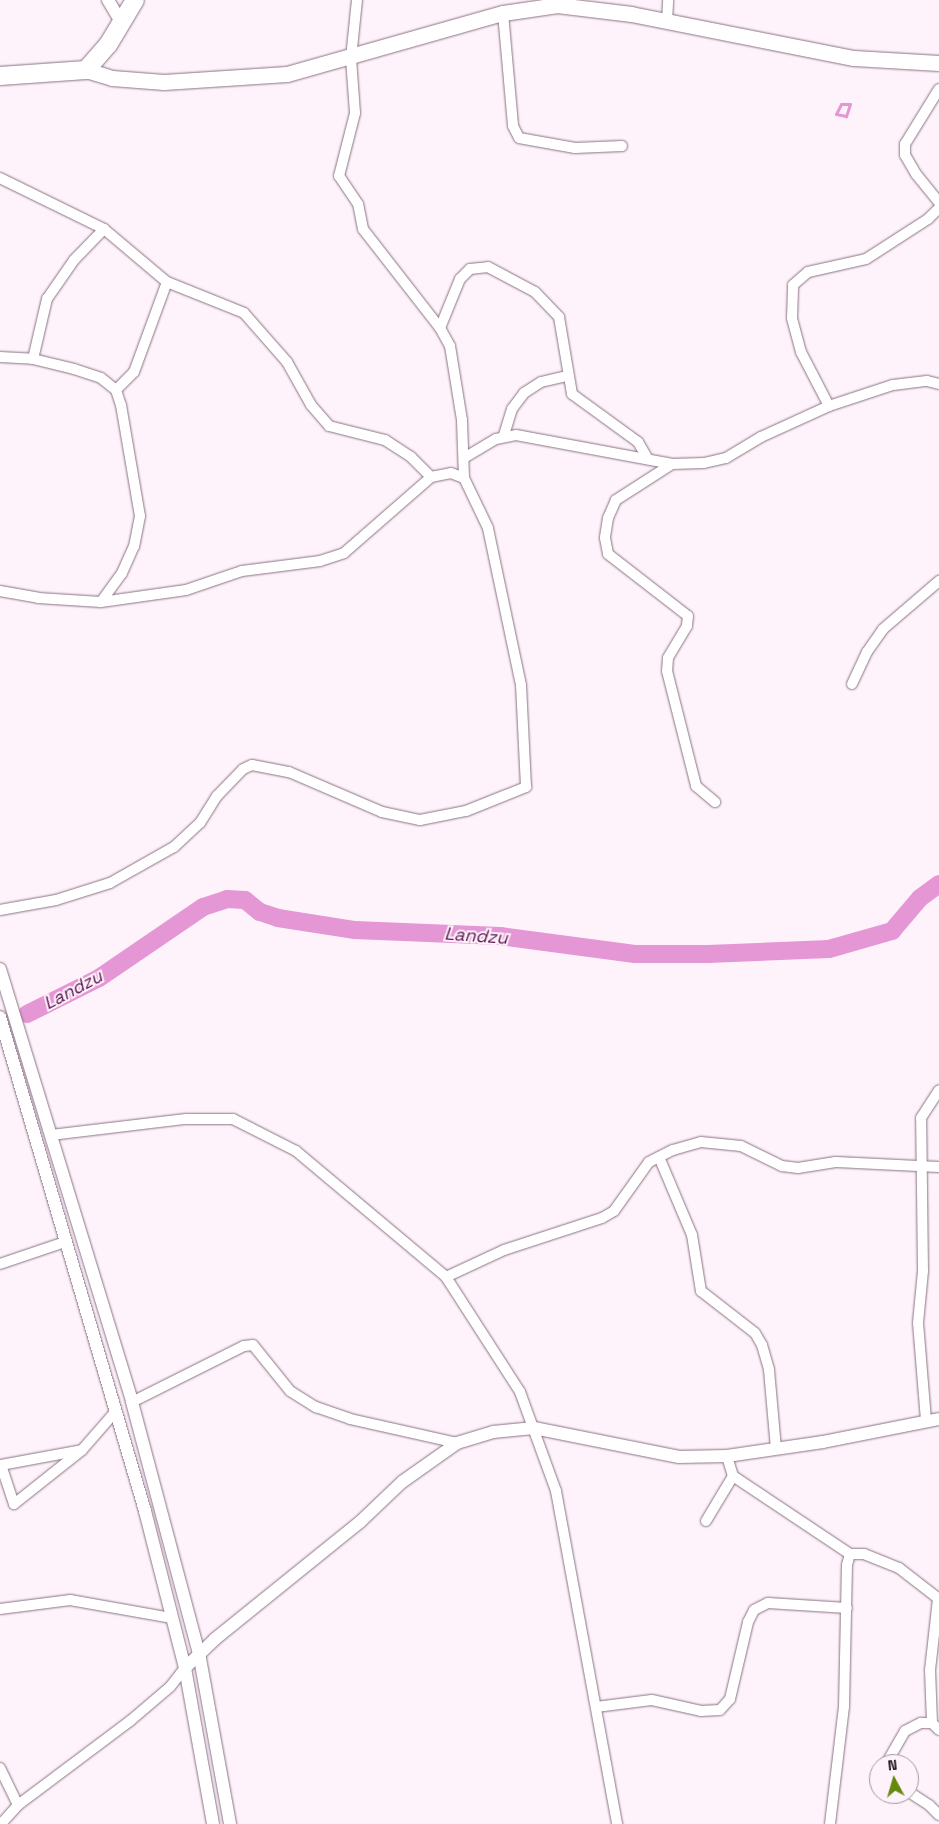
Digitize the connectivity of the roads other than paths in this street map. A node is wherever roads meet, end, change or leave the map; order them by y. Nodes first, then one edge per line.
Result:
1 (108, 0) edge
2 (135, 0) edge
3 (357, 0) edge
4 (668, 0) edge
5 (538, 3) edge
6 (503, 13) junction
7 (121, 22) junction
8 (667, 22) junction
9 (351, 58) junction
10 (938, 60) edge
11 (86, 70) junction
12 (0, 76) edge
13 (939, 89) edge
14 (622, 146) dead end
15 (0, 178) edge
16 (939, 202) edge
17 (939, 208) edge
18 (104, 229) junction
19 (167, 282) junction
20 (440, 328) junction
21 (0, 357) edge
22 (33, 359) junction
23 (568, 376) junction
24 (939, 384) edge
25 (116, 390) junction
26 (829, 406) junction
27 (504, 435) junction
28 (464, 458) junction
29 (648, 459) junction
30 (672, 464) junction
31 (431, 477) junction
32 (464, 478) junction
33 (939, 580) edge
34 (0, 591) edge
35 (101, 602) junction
36 (852, 684) dead end
37 (715, 802) dead end
38 (0, 910) edge
39 (0, 969) edge
40 (0, 1017) edge
41 (939, 1090) edge
42 (50, 1135) junction
43 (659, 1157) junction
44 (920, 1166) junction
45 (939, 1167) edge
46 (65, 1242) junction
47 (0, 1264) edge
48 (446, 1277) junction
49 (132, 1402) junction
50 (116, 1411) junction
51 (939, 1419) edge
52 (926, 1420) junction
53 (534, 1428) junction
54 (457, 1443) junction
55 (776, 1449) junction
56 (82, 1450) junction
57 (727, 1456) junction
58 (0, 1465) edge
59 (733, 1476) junction
60 (706, 1521) dead end
61 (850, 1554) junction
62 (938, 1599) edge
63 (847, 1608) junction
64 (0, 1609) edge
65 (172, 1618) junction
66 (199, 1653) junction
67 (185, 1668) junction
68 (596, 1707) junction
69 (936, 1726) edge
70 (892, 1754) edge
71 (0, 1768) edge
72 (919, 1798) edge
73 (18, 1805) junction
74 (939, 1815) edge
75 (1, 1824) edge
76 (214, 1824) edge
77 (230, 1824) edge
78 (617, 1824) edge
79 (830, 1824) edge

1 - 7 street
2 - 7 highway
3 - 9 street
4 - 8 street
5 - 6 main road
5 - 8 main road
6 - 9 main road
6 - 14 street
7 - 11 highway
8 - 10 main road
9 - 11 main road
9 - 20 street
11 - 12 highway
13 - 16 street
15 - 18 street
17 - 26 street
18 - 19 street
18 - 22 street
19 - 25 street
19 - 31 street
20 - 23 street
20 - 28 street
21 - 22 street
22 - 25 street
23 - 27 street
23 - 29 street
24 - 26 street
25 - 35 street
26 - 30 street
27 - 28 street
27 - 29 street
28 - 32 street
29 - 30 street
30 - 37 street
31 - 32 street
31 - 35 street
32 - 38 street
33 - 36 street
34 - 35 street
39 - 42 street
40 - 46 street
41 - 44 street
42 - 48 street
42 - 49 street
43 - 44 street
43 - 48 street
43 - 55 street
44 - 45 street
44 - 52 street
46 - 47 street
46 - 50 street
48 - 53 street
49 - 54 street
49 - 66 street
50 - 56 street
50 - 65 street
51 - 52 street
52 - 55 street
53 - 54 street
53 - 57 street
53 - 68 street
54 - 66 street
55 - 57 street
56 - 58 street
56 - 58 street
57 - 59 street
59 - 60 street
59 - 61 street
61 - 62 street
61 - 63 street
62 - 69 street
63 - 68 street
63 - 79 street
64 - 65 street
65 - 67 street
66 - 67 street
66 - 77 street
67 - 73 street
67 - 76 street
68 - 78 street
69 - 70 street
71 - 73 street
72 - 74 street
73 - 75 street

